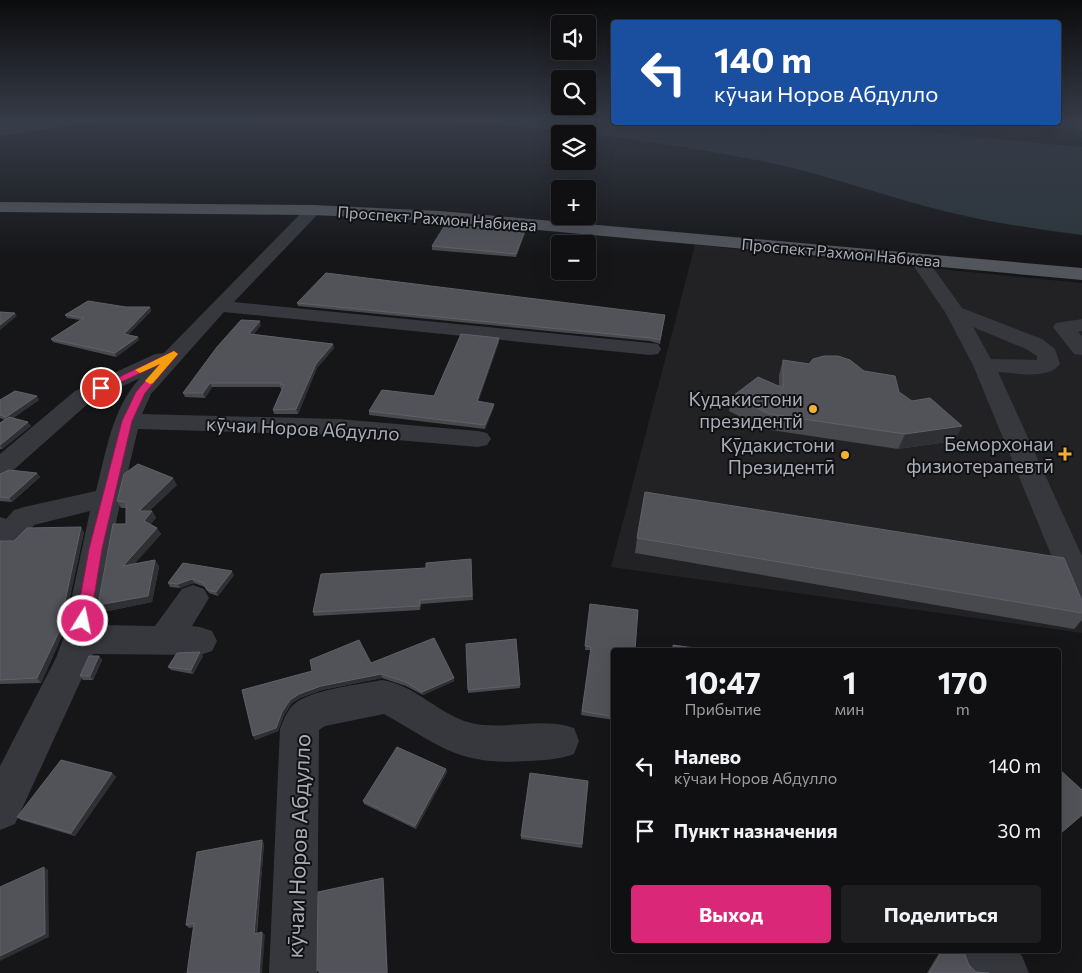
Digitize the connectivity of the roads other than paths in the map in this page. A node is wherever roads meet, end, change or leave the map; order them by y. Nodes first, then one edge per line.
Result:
1 (0, 205) edge
2 (313, 210) junction
3 (918, 259) junction
4 (1082, 269) edge
5 (1082, 274) edge
6 (219, 306) junction
7 (955, 312) junction
8 (1082, 325) edge
9 (650, 349) dead end
10 (1082, 349) edge
11 (174, 354) junction
12 (984, 365) junction
13 (127, 421) junction
14 (478, 439) dead end
15 (0, 468) edge
16 (107, 499) junction
17 (0, 528) edge
18 (1082, 592) edge
19 (193, 598) dead end
20 (80, 639) junction
21 (164, 641) junction
22 (200, 641) dead end
23 (560, 741) dead end
24 (0, 809) edge
25 (987, 953) edge
26 (293, 973) edge
27 (1005, 973) edge

1 - 2 main road, Проспект Рахмон Набиева
1 - 4 main road, Проспект Рахмон Набиева
2 - 3 main road, Проспект Рахмон Набиева
2 - 6 street
3 - 5 main road, Проспект Рахмон Набиева
3 - 7 street
6 - 9 street
6 - 11 street
7 - 12 street
7 - 12 street
8 - 10 street
11 - 13 street
11 - 15 street
12 - 18 street
13 - 14 street, кӯчаи Норов Абдулло
13 - 16 street
16 - 17 street
16 - 20 street
19 - 21 street
20 - 21 street
20 - 24 street
21 - 22 street
23 - 26 street, кӯчаи Норов Абдулло
25 - 27 street

